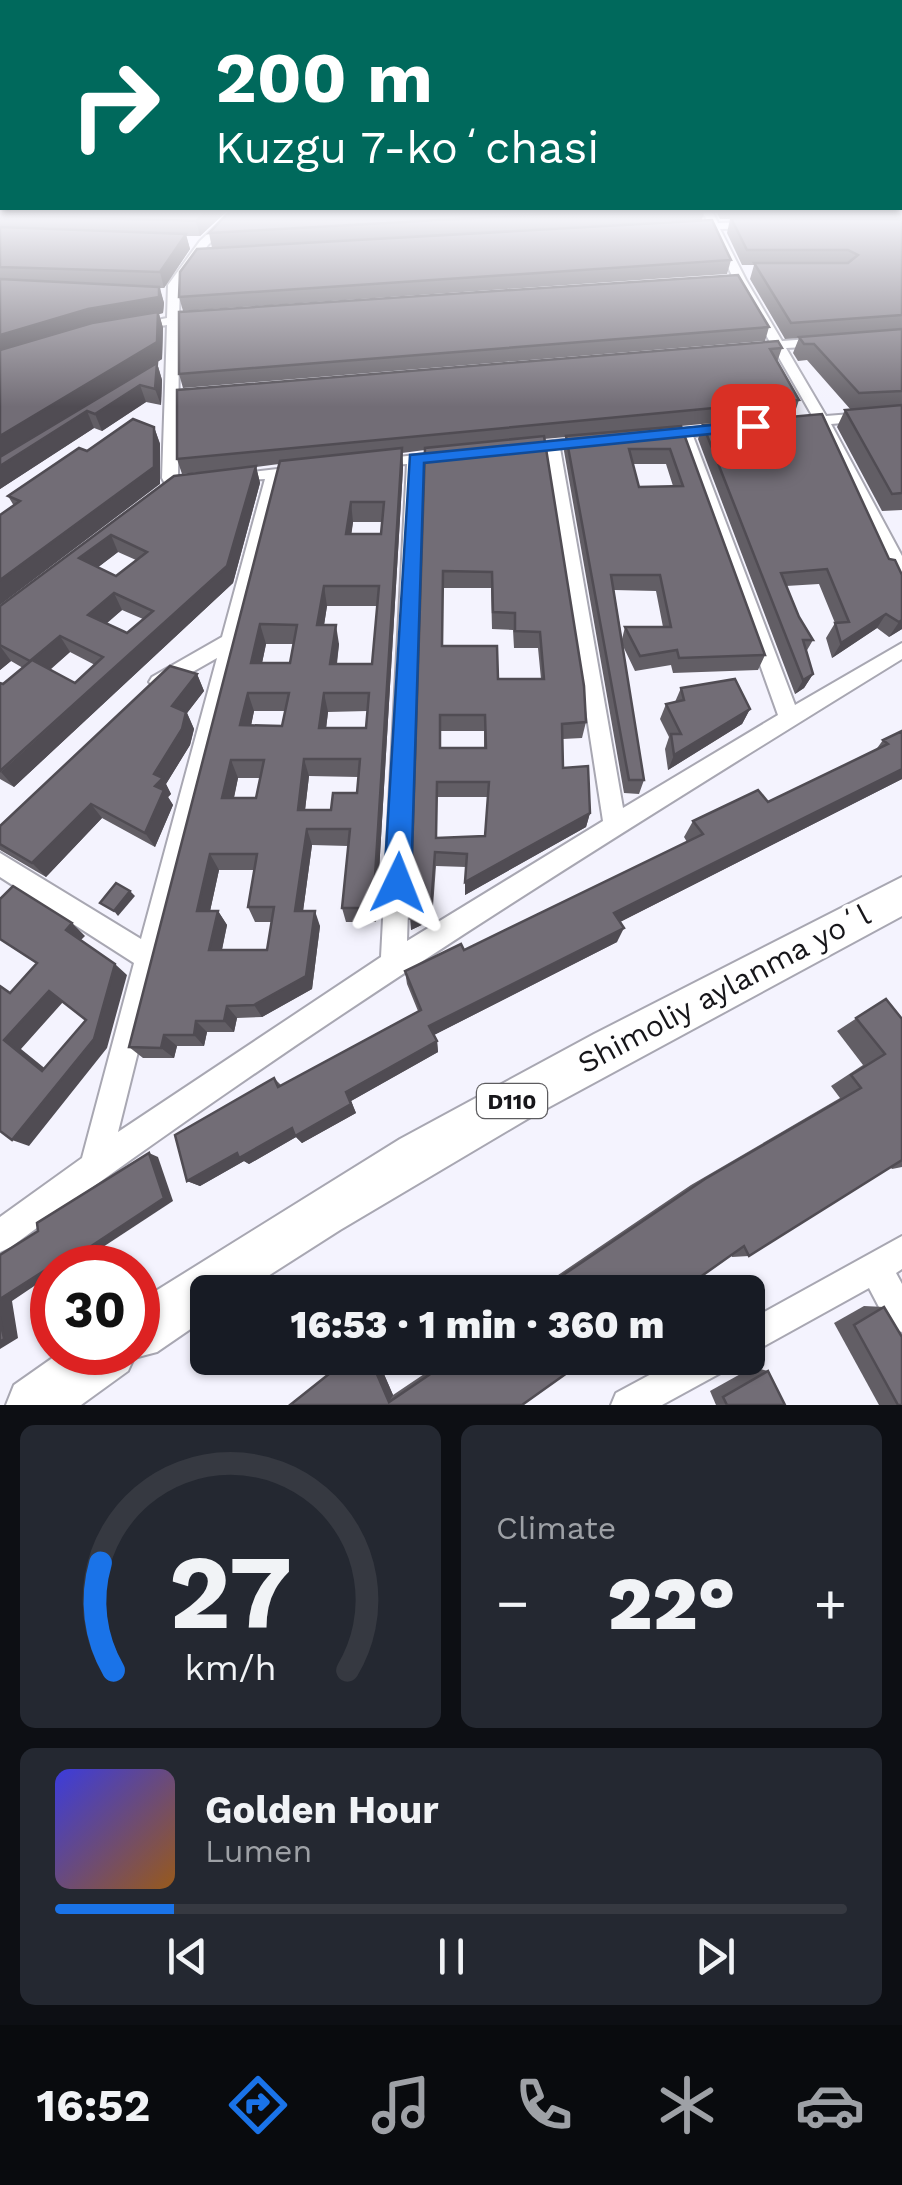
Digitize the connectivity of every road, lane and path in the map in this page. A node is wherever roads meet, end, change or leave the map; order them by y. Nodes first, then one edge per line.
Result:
1 (181, 277) edge
2 (737, 277) edge
3 (744, 277) edge
4 (721, 281) edge
5 (155, 295) edge
6 (172, 296) junction
7 (212, 316) edge
8 (173, 319) junction
9 (115, 330) edge
10 (831, 342) edge
11 (778, 345) junction
12 (739, 348) edge
13 (193, 395) edge
14 (174, 397) junction
15 (902, 414) edge
16 (822, 420) junction
17 (782, 423) edge
18 (743, 427) edge
19 (684, 432) junction
20 (646, 436) edge
21 (609, 439) edge
22 (552, 444) junction
23 (494, 450) edge
24 (474, 452) edge
25 (416, 458) junction
26 (362, 464) edge
27 (327, 468) edge
28 (274, 474) junction
29 (174, 486) junction
30 (155, 500) edge
31 (902, 572) edge
32 (231, 641) junction
33 (902, 650) edge
34 (140, 700) edge
35 (790, 718) junction
36 (614, 826) junction
37 (0, 864) edge
38 (902, 895) edge
39 (149, 958) junction
40 (394, 960) junction
41 (95, 1164) junction
42 (0, 1236) edge
43 (889, 1260) edge
44 (902, 1316) edge
45 (160, 1317) edge
46 (765, 1329) edge
47 (76, 1375) edge
48 (683, 1375) edge
49 (34, 1405) edge
50 (628, 1405) edge

1 - 6 street
2 - 4 street
3 - 11 street
5 - 6 street
6 - 8 street
7 - 8 street
8 - 9 street
8 - 14 street
10 - 11 street
11 - 12 street
11 - 16 street
13 - 14 street
14 - 29 street
15 - 16 street
16 - 17 street
16 - 31 street
18 - 19 street
19 - 20 street
19 - 35 street
21 - 22 street
22 - 23 street
22 - 36 street
24 - 25 street
25 - 26 street
25 - 40 street
27 - 28 street
28 - 29 street
28 - 32 street
29 - 30 street
32 - 34 street
32 - 39 street
33 - 35 street
35 - 36 street
36 - 40 street
37 - 39 street
38 - 45 main road, Shimoliy aylanma yoʻl / D110
39 - 41 street
40 - 41 street
41 - 42 street
43 - 44 street
43 - 46 street
47 - 49 main road
48 - 50 street

